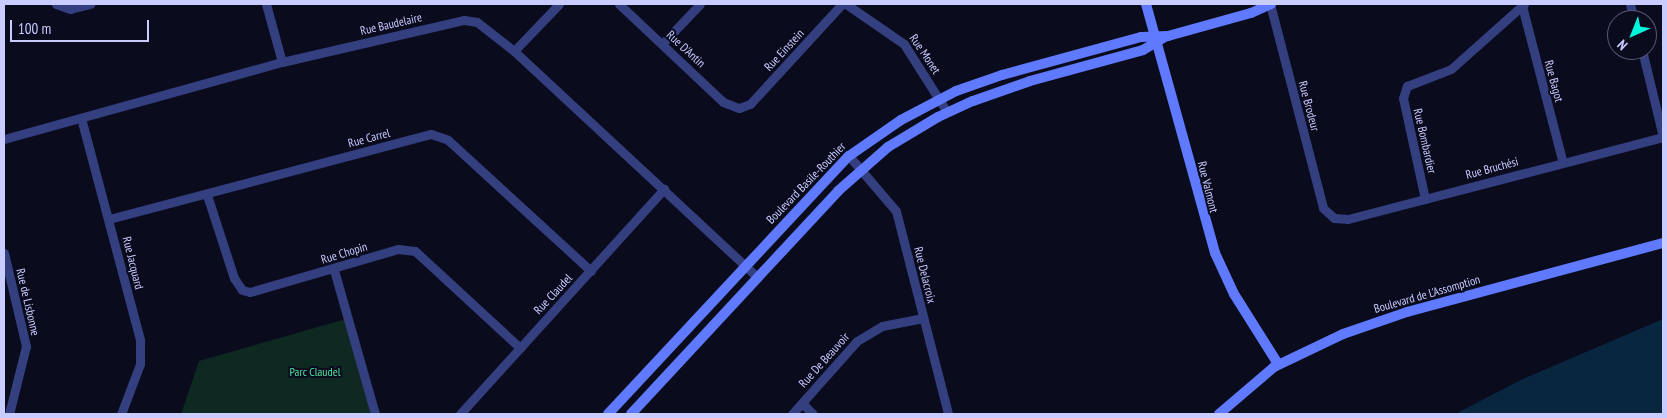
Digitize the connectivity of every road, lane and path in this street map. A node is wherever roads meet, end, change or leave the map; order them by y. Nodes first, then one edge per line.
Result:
1 (56, 4) edge
2 (90, 4) edge
3 (266, 4) edge
4 (558, 4) edge
5 (619, 4) edge
6 (700, 4) edge
7 (844, 4) edge
8 (1146, 4) edge
9 (1270, 4) edge
10 (1523, 5) edge
11 (1157, 39) junction
12 (662, 44) junction
13 (514, 51) junction
14 (1644, 60) edge
15 (282, 62) junction
16 (939, 99) junction
17 (739, 108) joint
18 (947, 112) junction
19 (81, 118) junction
20 (1663, 137) edge
21 (4, 139) edge
22 (849, 156) junction
23 (1563, 163) junction
24 (860, 170) junction
25 (664, 189) junction
26 (207, 195) junction
27 (1425, 199) junction
28 (1328, 213) joint
29 (109, 219) junction
30 (1663, 243) edge
31 (4, 253) edge
32 (745, 265) junction
33 (334, 270) junction
34 (591, 272) junction
35 (757, 277) junction
36 (922, 318) junction
37 (520, 348) junction
38 (1278, 364) junction
39 (802, 403) junction
40 (12, 413) edge
41 (121, 414) edge
42 (375, 414) edge
43 (460, 414) edge
44 (608, 414) edge
45 (631, 414) edge
46 (792, 414) edge
47 (814, 414) edge
48 (948, 414) edge
49 (1219, 414) edge

1 - 2 street
3 - 15 street
4 - 13 street
5 - 12 street, Rue D'Antin
6 - 12 street
7 - 16 street, Rue Monet
7 - 17 street, Rue Einstein
8 - 11 street, Rue Valmont
9 - 11 street, Boulevard Basile-Routhier
9 - 28 street, Rue Brodeur
10 - 23 street, Rue Bagot
10 - 27 street, Rue Bombardier
11 - 16 street, Boulevard Basile-Routhier
11 - 18 street, Boulevard Basile-Routhier
11 - 38 street, Rue Valmont
12 - 17 street, Rue D'Antin
13 - 15 street, Rue Baudelaire
13 - 25 street, Rue Baudelaire
14 - 20 street
15 - 19 street, Rue Baudelaire
16 - 18 street, Rue Monet
16 - 22 street, Boulevard Basile-Routhier
18 - 24 street, Boulevard Basile-Routhier
19 - 21 street, Rue Baudelaire
19 - 29 street, Rue Jacquard
20 - 23 street, Rue Bruchési
22 - 24 street, Rue Delacroix
22 - 32 street, Boulevard Basile-Routhier
23 - 27 street, Rue Bruchési
24 - 35 street, Boulevard Basile-Routhier
24 - 36 street, Rue Delacroix
25 - 32 street, Rue Baudelaire
25 - 34 street, Rue Claudel
26 - 29 street, Rue Carrel
26 - 33 street, Rue Chopin
26 - 34 street, Rue Carrel
27 - 28 street, Rue Bruchési
29 - 41 street, Rue Jacquard
30 - 38 street, Boulevard de L'Assomption
31 - 40 street, Rue de Lisbonne
32 - 35 street, Rue Baudelaire
32 - 44 street, Boulevard Basile-Routhier
33 - 37 street, Rue Chopin
33 - 42 street
34 - 37 street, Rue Claudel
35 - 45 street, Boulevard Basile-Routhier
36 - 39 street, Rue De Beauvoir
36 - 48 street, Rue Delacroix
37 - 43 street, Rue Claudel
38 - 49 street, Boulevard de L'Assomption
39 - 46 street, Rue De Beauvoir
39 - 47 street, Rue De Beauvoir

